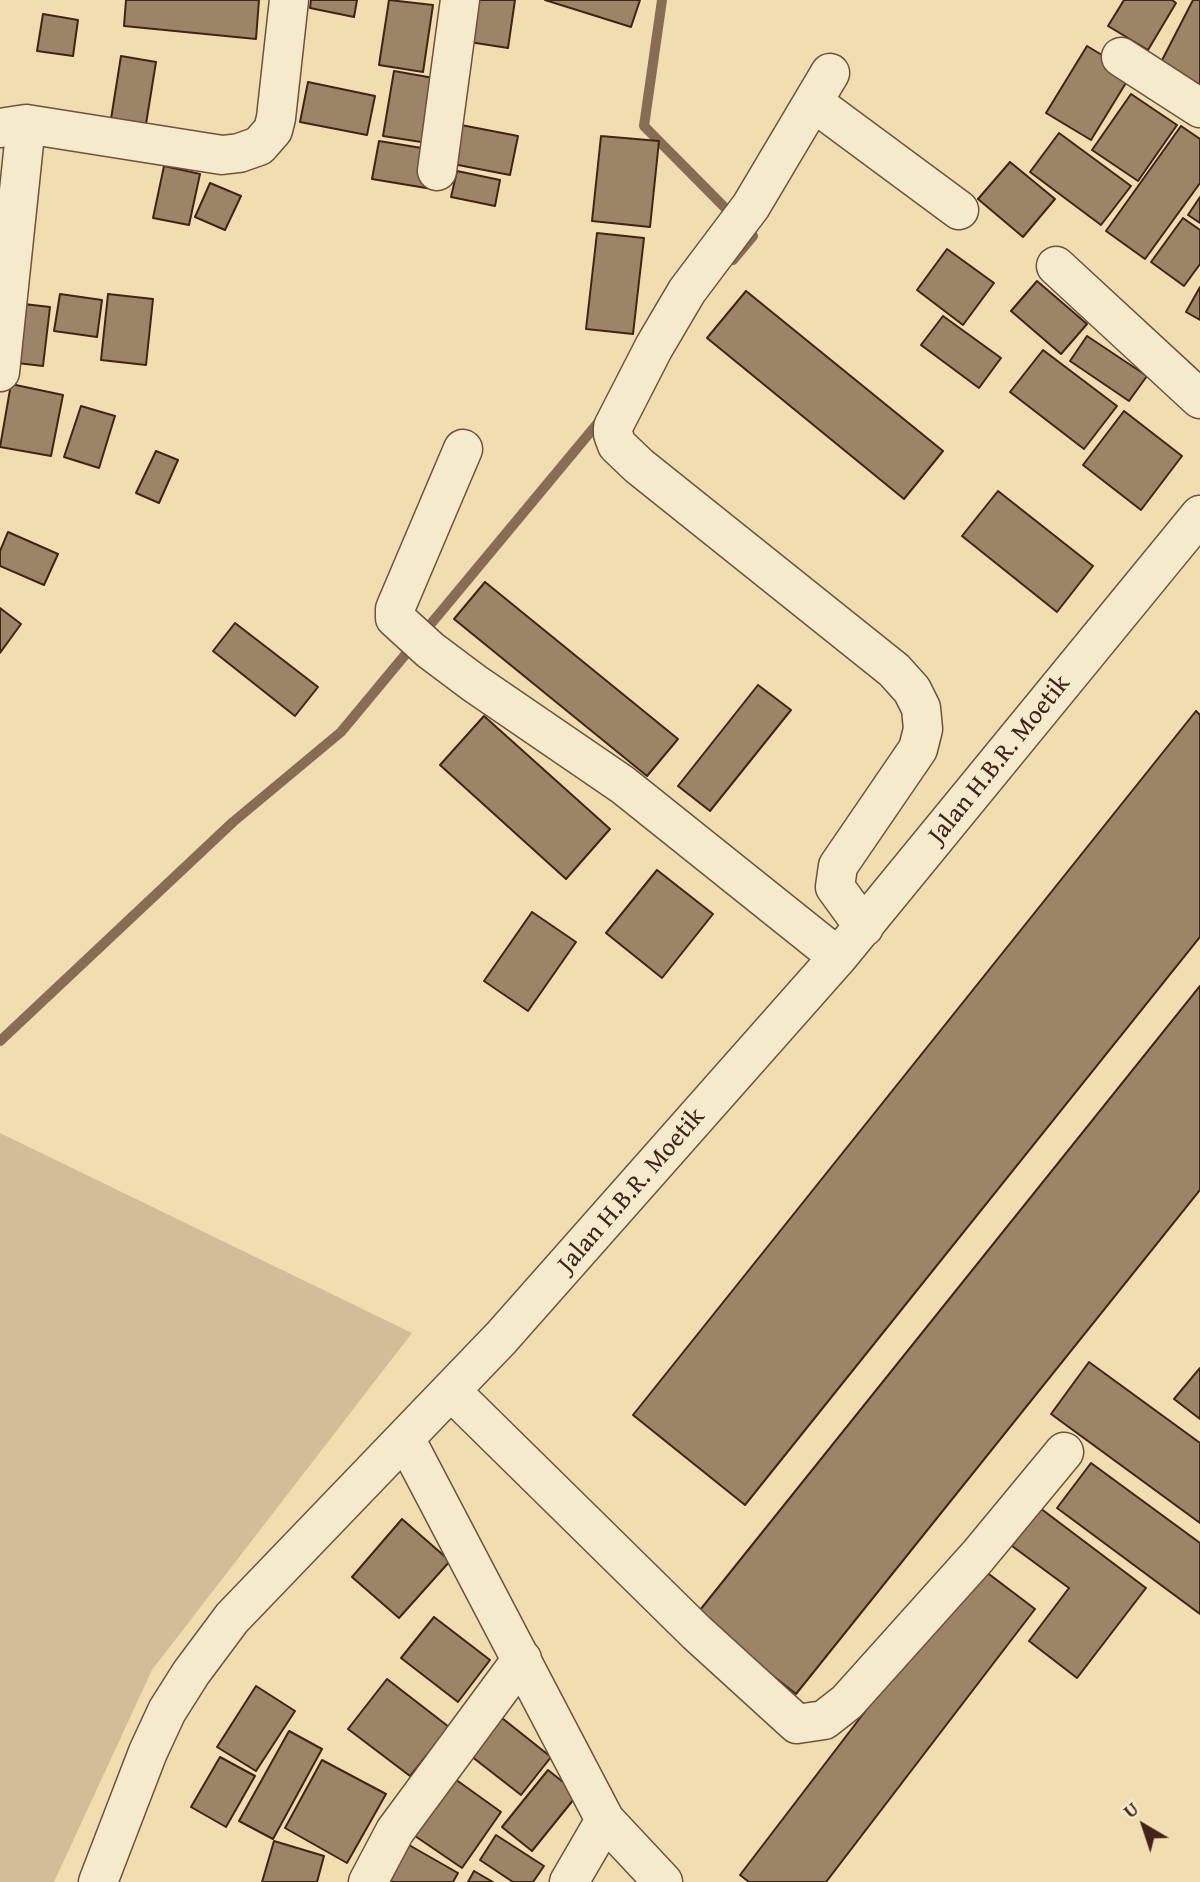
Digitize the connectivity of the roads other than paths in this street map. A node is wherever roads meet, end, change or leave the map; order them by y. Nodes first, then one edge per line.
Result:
1 (289, 0) edge
2 (460, 0) edge
3 (1121, 57) dead end
4 (1200, 108) edge
5 (13, 126) edge
6 (437, 171) dead end
7 (959, 210) dead end
8 (1056, 266) dead end
9 (1, 360) edge
10 (1200, 399) edge
11 (463, 449) dead end
12 (1200, 515) edge
13 (864, 927) junction
14 (838, 957) junction
15 (450, 1391) junction
16 (405, 1438) junction
17 (1064, 1452) dead end
18 (522, 1659) junction
19 (605, 1819) junction
20 (98, 1882) edge
21 (368, 1882) edge
22 (569, 1882) edge
23 (663, 1882) edge

1 - 5 street
2 - 6 street
3 - 4 street
5 - 9 street
7 - 13 street
8 - 10 street
11 - 14 street
12 - 13 street, Jalan H.B.R. Moetik
13 - 14 street, Jalan H.B.R. Moetik
14 - 15 street, Jalan H.B.R. Moetik
15 - 16 street, Jalan H.B.R. Moetik
15 - 17 street
16 - 18 street
16 - 20 street, Jalan H.B.R. Moetik
18 - 19 street
18 - 21 street
19 - 22 street
19 - 23 street

